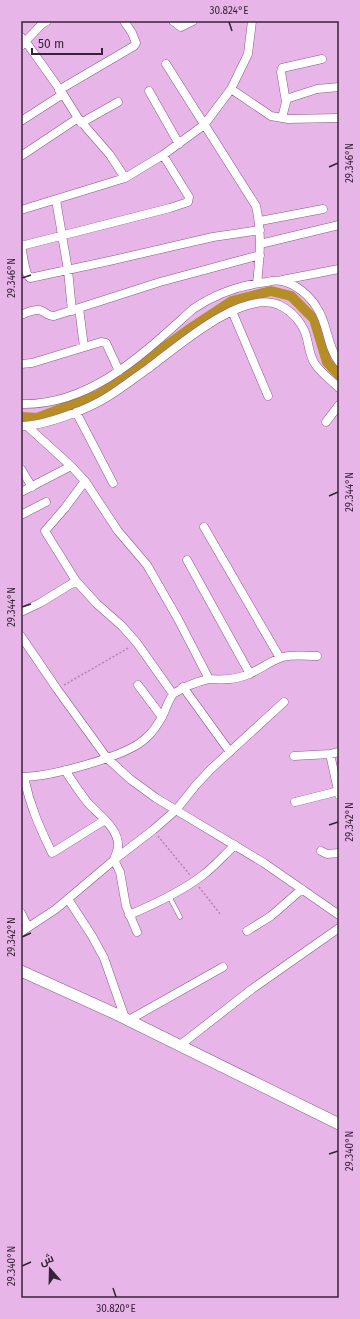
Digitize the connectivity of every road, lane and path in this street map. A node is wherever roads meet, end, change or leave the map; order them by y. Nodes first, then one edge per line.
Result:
1 (47, 21) edge
2 (124, 21) edge
3 (173, 21) edge
4 (193, 21) edge
5 (252, 21) edge
6 (23, 42) edge
7 (322, 59) dead end
8 (166, 64) dead end
9 (339, 87) edge
10 (231, 89) junction
11 (149, 91) dead end
12 (61, 92) junction
13 (286, 99) junction
14 (118, 102) dead end
15 (282, 118) junction
16 (339, 118) edge
17 (79, 120) junction
18 (21, 121) edge
19 (204, 126) junction
20 (179, 144) junction
21 (163, 155) junction
22 (21, 156) edge
23 (125, 178) junction
24 (56, 200) junction
25 (323, 209) dead end
26 (21, 210) edge
27 (260, 221) junction
28 (339, 226) edge
29 (260, 230) junction
30 (63, 235) junction
31 (260, 244) junction
32 (21, 245) edge
33 (260, 255) junction
34 (339, 269) edge
35 (68, 270) junction
36 (281, 280) junction
37 (257, 283) junction
38 (75, 309) junction
39 (232, 311) junction
40 (21, 315) edge
41 (84, 347) junction
42 (339, 362) edge
43 (21, 364) edge
44 (119, 371) junction
45 (339, 387) edge
46 (268, 396) dead end
47 (21, 404) edge
48 (339, 405) edge
49 (76, 412) junction
50 (326, 422) dead end
51 (24, 426) edge
52 (70, 466) junction
53 (21, 470) edge
54 (85, 481) junction
55 (113, 483) dead end
56 (32, 486) junction
57 (21, 492) edge
58 (46, 502) dead end
59 (21, 516) edge
60 (204, 527) dead end
61 (187, 560) dead end
62 (76, 582) junction
63 (21, 612) edge
64 (21, 636) edge
65 (137, 643) junction
66 (317, 656) dead end
67 (280, 658) junction
68 (250, 674) junction
69 (209, 679) junction
70 (138, 685) dead end
71 (183, 688) junction
72 (57, 689) junction
73 (173, 694) junction
74 (284, 702) dead end
75 (162, 717) junction
76 (230, 752) junction
77 (339, 752) edge
78 (330, 754) junction
79 (294, 756) dead end
80 (107, 758) junction
81 (65, 770) junction
82 (22, 777) edge
83 (338, 793) edge
84 (295, 802) dead end
85 (176, 810) junction
86 (105, 820) junction
87 (154, 830) junction
88 (235, 845) junction
89 (321, 851) dead end
90 (339, 853) edge
91 (114, 860) junction
92 (195, 881) junction
93 (302, 889) junction
94 (169, 896) junction
95 (68, 899) junction
96 (21, 913) edge
97 (129, 915) junction
98 (221, 915) dead end
99 (339, 915) edge
100 (180, 917) dead end
101 (339, 928) edge
102 (24, 930) edge
103 (247, 931) dead end
104 (137, 932) dead end
105 (223, 967) dead end
106 (21, 971) edge
107 (127, 1019) junction
108 (179, 1046) junction
109 (339, 1124) edge

1 - 6 street
2 - 12 street
3 - 4 street
5 - 10 street
6 - 12 street
7 - 13 street
8 - 19 street
9 - 13 street
10 - 15 street
10 - 19 street
11 - 20 street
12 - 17 street
12 - 18 street
13 - 15 street
14 - 17 street
15 - 16 street
17 - 22 street
17 - 23 street
19 - 20 street
19 - 27 street
20 - 21 street
21 - 23 street
21 - 30 street
23 - 24 street
24 - 26 street
24 - 30 street
25 - 27 street
27 - 29 street
28 - 31 street
29 - 31 street
29 - 35 street
30 - 32 street
30 - 35 street
31 - 33 street
32 - 35 street
33 - 37 street
33 - 38 street
34 - 36 street
35 - 38 street
36 - 37 street
36 - 42 street
37 - 44 street
38 - 40 street
38 - 41 street
39 - 45 street
39 - 46 street
39 - 49 street
41 - 43 street
41 - 44 street
44 - 47 street
48 - 50 street
49 - 51 street
49 - 55 street
51 - 52 street
52 - 54 street
52 - 56 street
53 - 56 street
54 - 62 street
54 - 69 street
56 - 57 street
58 - 59 street
60 - 67 street
61 - 68 street
62 - 63 street
62 - 65 street
64 - 72 street
65 - 72 path
65 - 73 street
66 - 67 street
67 - 68 street
68 - 69 street
69 - 71 street
70 - 75 street
71 - 73 street
71 - 76 street
72 - 80 street
73 - 75 street
74 - 76 street
75 - 80 street
76 - 85 street
77 - 78 street
78 - 79 street
78 - 83 street
80 - 81 street
80 - 85 street
81 - 82 street
81 - 86 street
82 - 86 street
83 - 84 street
85 - 87 street
85 - 88 street
86 - 91 street
87 - 91 street
87 - 92 path
88 - 92 street
88 - 93 street
89 - 90 street
91 - 95 street
91 - 97 street
92 - 94 street
92 - 98 path
93 - 99 street
93 - 103 street
94 - 97 street
94 - 100 lane
95 - 102 street
95 - 107 street
96 - 102 street
97 - 104 street
101 - 108 street
105 - 107 street
106 - 107 main road
107 - 108 main road
108 - 109 main road

